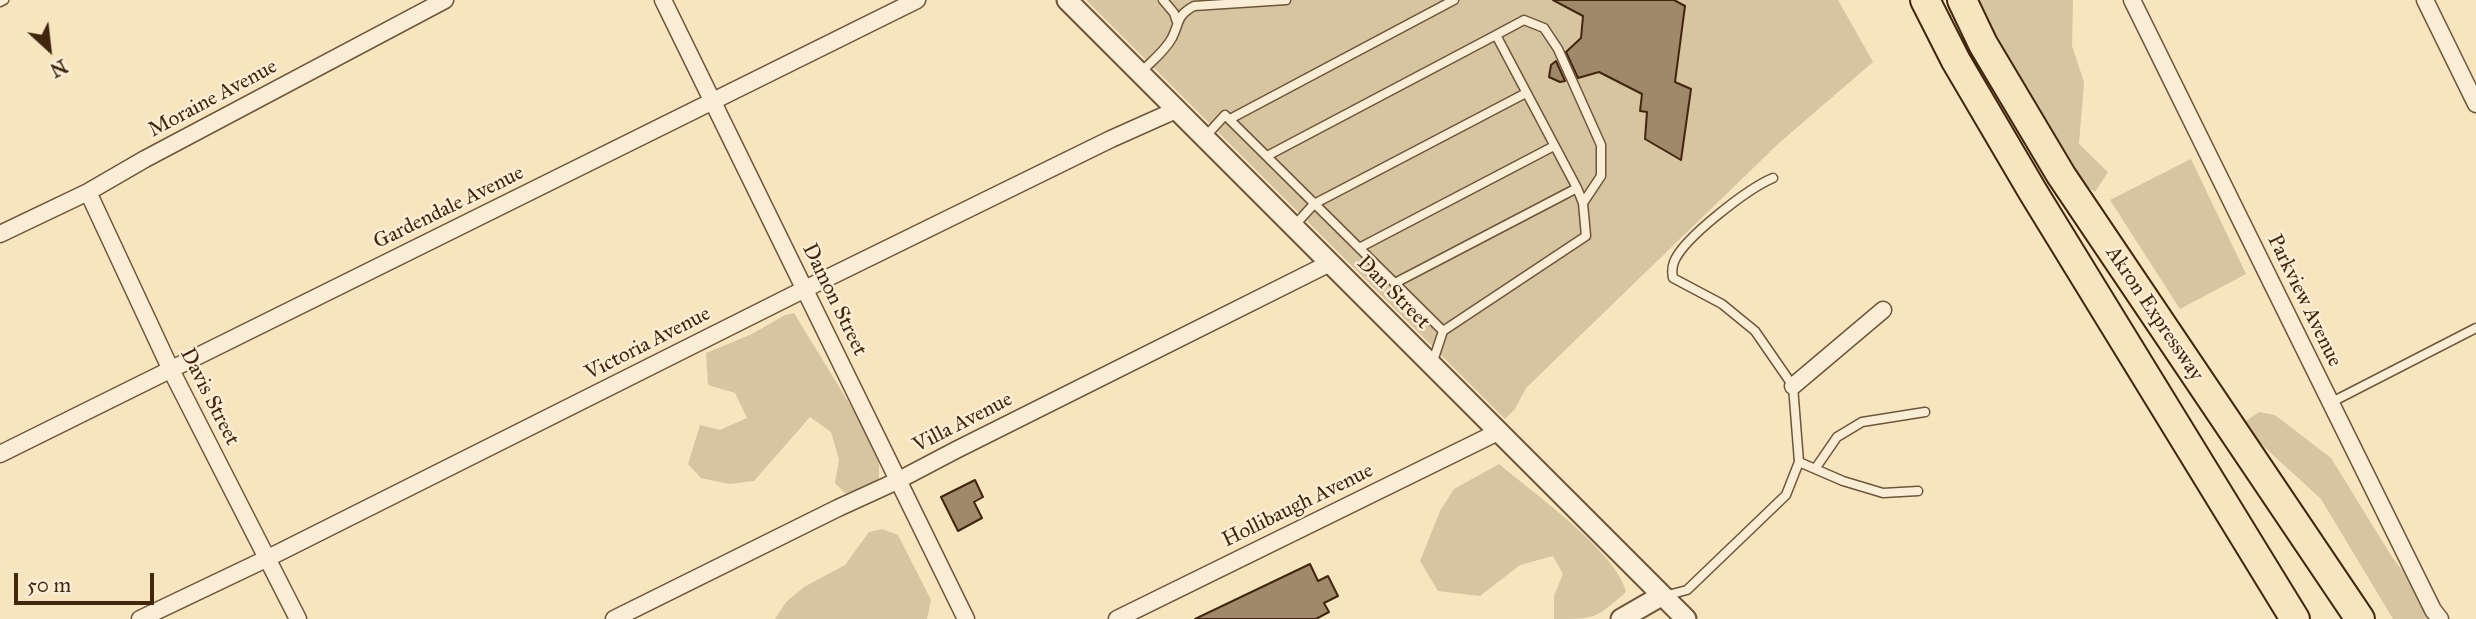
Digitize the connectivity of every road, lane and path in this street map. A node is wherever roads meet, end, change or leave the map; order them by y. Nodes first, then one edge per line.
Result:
1 (445, 0) edge
2 (663, 0) edge
3 (917, 0) edge
4 (1067, 0) edge
5 (1163, 0) edge
6 (1286, 0) edge
7 (1454, 0) edge
8 (1925, 0) edge
9 (1962, 0) edge
10 (2132, 0) edge
11 (2425, 0) edge
12 (1192, 3) edge
13 (1177, 22) junction
14 (1496, 35) junction
15 (1141, 73) junction
16 (1526, 93) junction
17 (713, 101) junction
18 (2476, 104) edge
19 (1177, 110) junction
20 (1230, 119) junction
21 (1205, 138) junction
22 (1554, 146) junction
23 (1267, 156) junction
24 (1773, 178) dead end
25 (1577, 188) junction
26 (88, 192) junction
27 (1583, 203) junction
28 (1314, 204) junction
29 (1294, 226) junction
30 (0, 234) edge
31 (1359, 248) junction
32 (1330, 263) junction
33 (1395, 283) junction
34 (805, 289) junction
35 (1883, 310) dead end
36 (2476, 328) edge
37 (1443, 331) junction
38 (1432, 364) junction
39 (171, 370) junction
40 (1793, 386) junction
41 (2330, 402) junction
42 (1925, 412) dead end
43 (1500, 431) junction
44 (0, 454) edge
45 (1799, 462) junction
46 (1815, 469) junction
47 (897, 481) junction
48 (1918, 491) dead end
49 (268, 558) junction
50 (1661, 596) junction
51 (2358, 615) edge
52 (140, 619) edge
53 (298, 619) edge
54 (614, 619) edge
55 (966, 619) edge
56 (1117, 619) edge
57 (1621, 619) edge
58 (1686, 619) edge
59 (2295, 619) edge
60 (2440, 619) edge

1 - 26 street, Moraine Avenue
2 - 17 street, Damon Street
3 - 17 street, Gardendale Avenue
4 - 15 street, Dan Street
5 - 13 lane
6 - 12 lane
7 - 20 lane
8 - 59 highway, Akron Expressway
9 - 51 highway, Akron Expressway
10 - 41 street, Parkview Avenue
11 - 18 street
12 - 13 lane
13 - 15 lane
14 - 16 lane
14 - 23 lane
14 - 27 lane
15 - 19 street, Dan Street
16 - 22 lane
16 - 28 lane
17 - 34 street, Damon Street
17 - 39 street, Gardendale Avenue
19 - 21 street, Dan Street
19 - 34 street, Victoria Avenue
20 - 21 lane
20 - 23 lane
21 - 29 street, Dan Street
22 - 25 lane
22 - 31 lane
23 - 28 lane
24 - 40 lane
25 - 27 lane
25 - 33 lane
26 - 30 street, Moraine Avenue
26 - 39 street, Davis Street
27 - 37 lane
28 - 29 lane
28 - 31 lane
29 - 32 street, Dan Street
31 - 33 lane
32 - 38 street, Dan Street
32 - 47 street, Villa Avenue
33 - 37 lane
34 - 47 street, Damon Street
34 - 49 street, Victoria Avenue
35 - 40 street
36 - 41 lane
37 - 38 lane
38 - 43 street, Dan Street
39 - 44 street, Gardendale Avenue
39 - 49 street, Davis Street
40 - 45 lane
41 - 60 street, Parkview Avenue
42 - 46 lane
43 - 50 street, Dan Street
43 - 56 street, Hollibaugh Avenue
45 - 46 lane
45 - 50 lane
46 - 48 lane
47 - 54 street, Villa Avenue
47 - 55 street, Damon Street
49 - 52 street, Victoria Avenue
49 - 53 street, Davis Street
50 - 57 street
50 - 58 street, Dan Street

